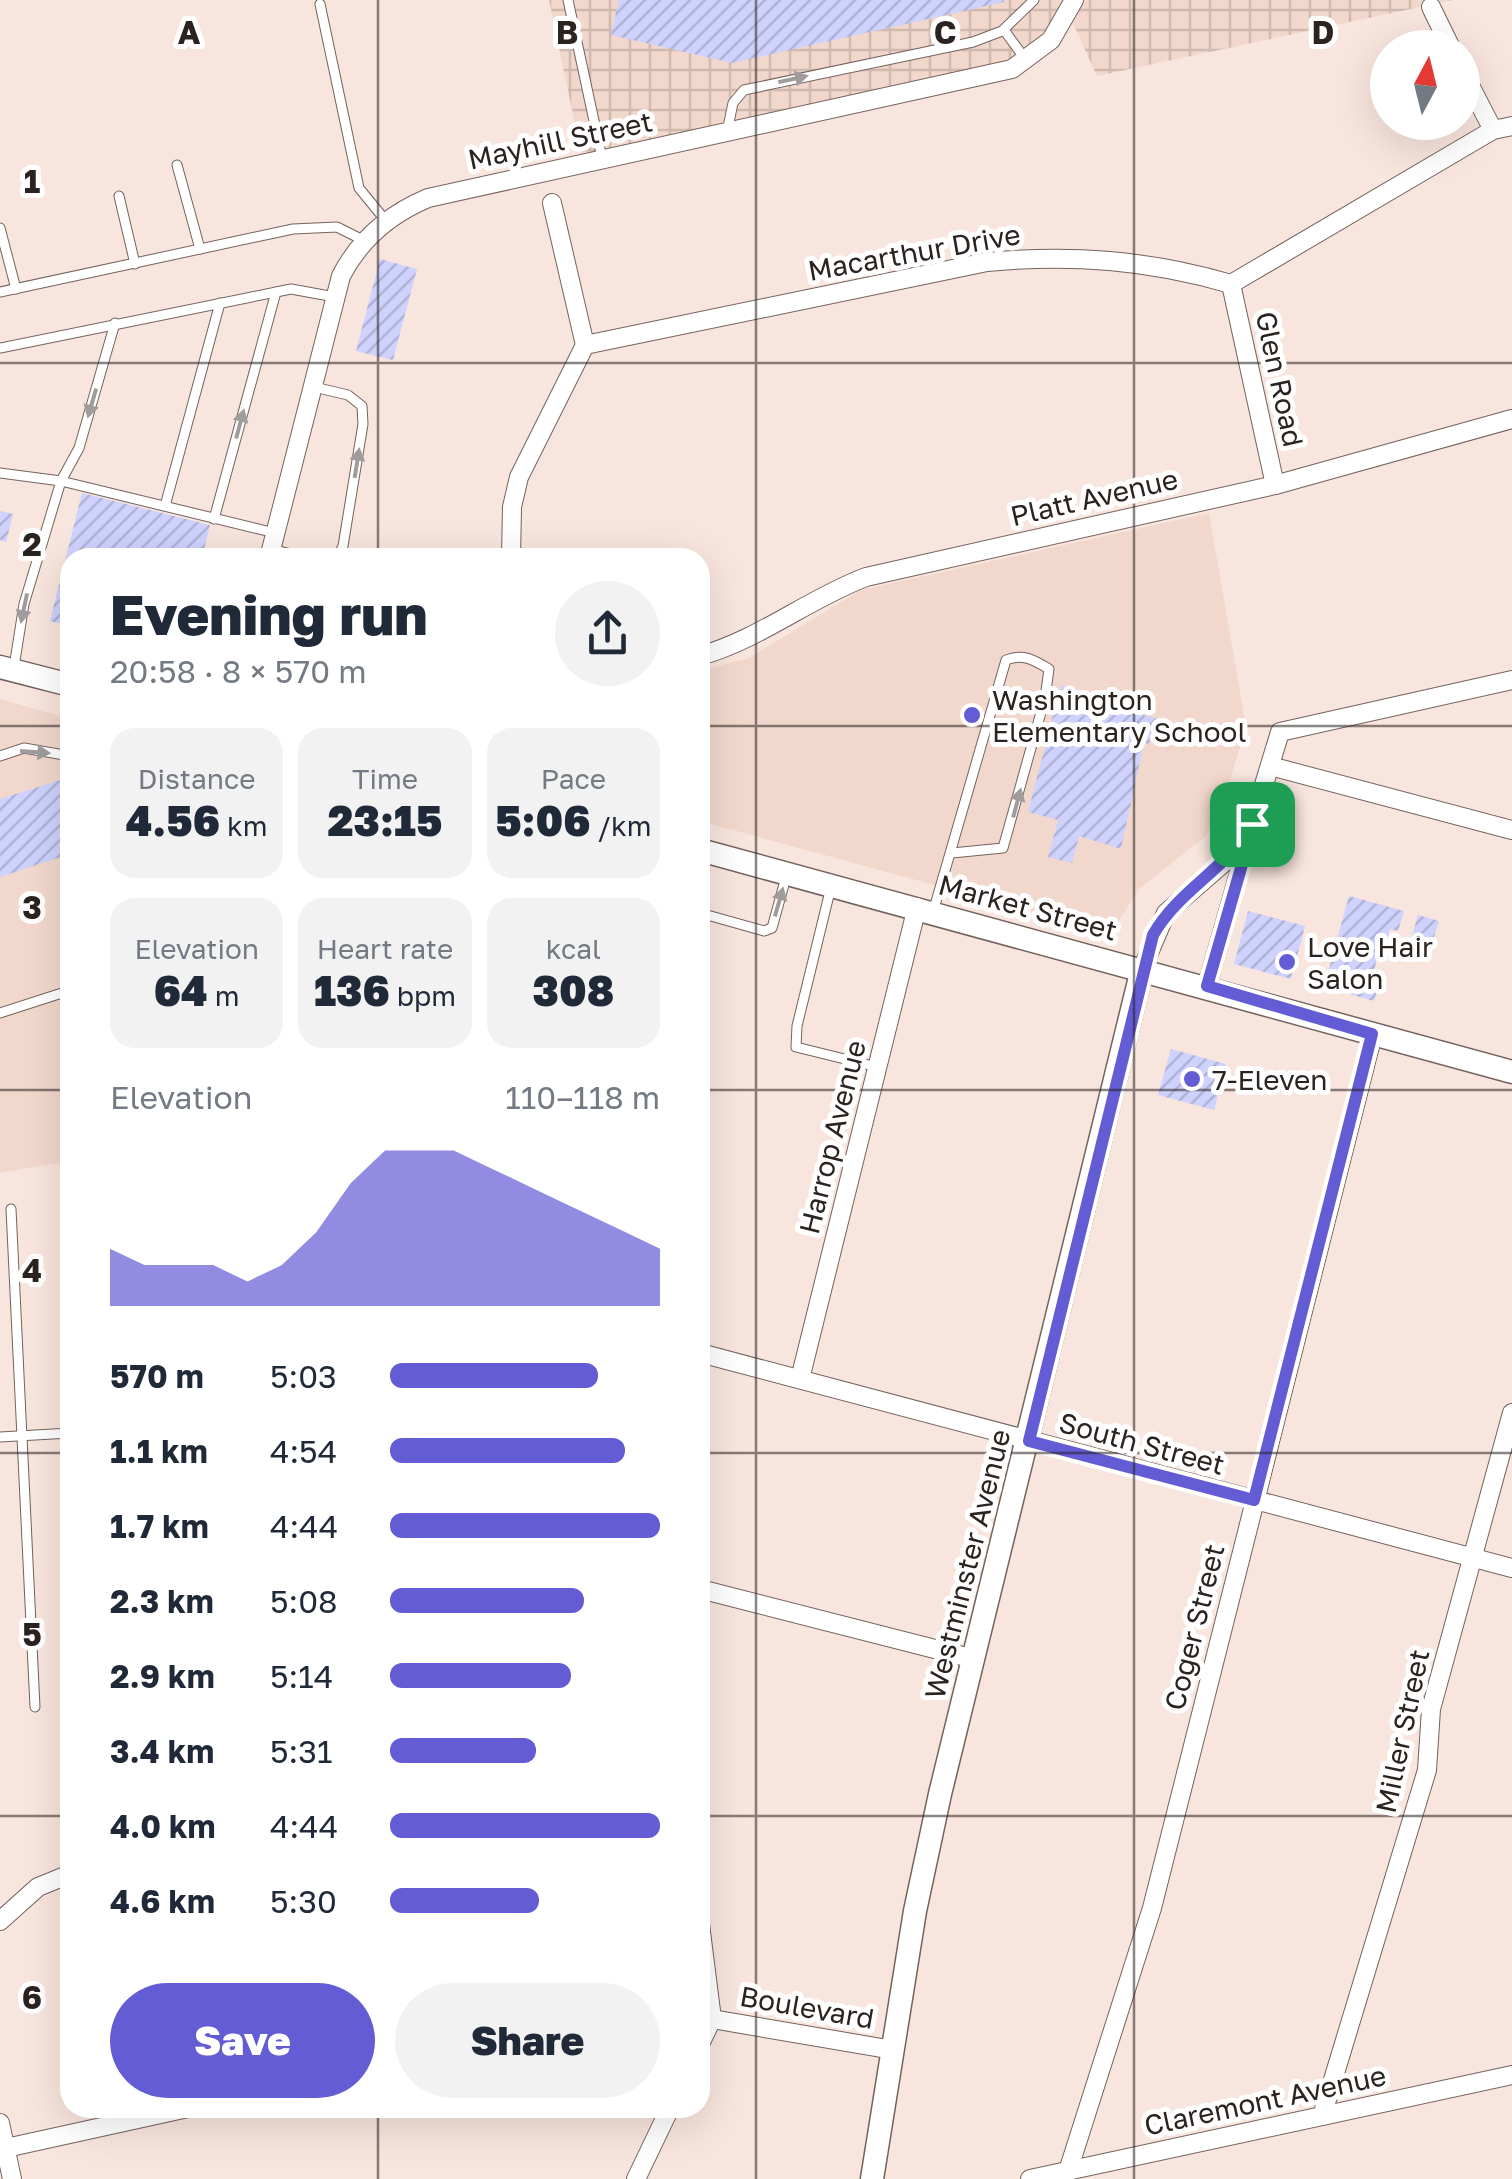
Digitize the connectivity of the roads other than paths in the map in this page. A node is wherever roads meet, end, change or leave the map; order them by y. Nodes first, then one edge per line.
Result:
1 (568, 0) edge
2 (1034, 0) edge
3 (1074, 0) edge
4 (320, 4) dead end
5 (1431, 8) dead end
6 (1004, 30) junction
7 (1443, 30) edge
8 (1026, 61) junction
9 (1480, 105) edge
10 (1512, 126) edge
11 (1493, 130) junction
12 (726, 132) junction
13 (602, 159) junction
14 (177, 164) dead end
15 (119, 196) dead end
16 (552, 203) dead end
17 (386, 221) junction
18 (0, 228) edge
19 (365, 241) junction
20 (200, 249) junction
21 (135, 264) junction
22 (1231, 284) junction
23 (16, 289) junction
24 (0, 292) edge
25 (276, 292) junction
26 (335, 297) junction
27 (220, 303) junction
28 (115, 323) junction
29 (585, 345) junction
30 (0, 348) edge
31 (312, 386) junction
32 (1512, 419) edge
33 (0, 474) edge
34 (61, 481) junction
35 (1274, 485) junction
36 (165, 506) junction
37 (214, 518) junction
38 (272, 547) edge
39 (343, 548) edge
40 (511, 548) edge
41 (710, 652) edge
42 (7, 668) edge
43 (1512, 680) edge
44 (60, 682) edge
45 (60, 754) edge
46 (0, 756) edge
47 (1270, 766) junction
48 (1256, 816) junction
49 (1512, 830) edge
50 (710, 853) edge
51 (952, 853) junction
52 (787, 873) junction
53 (832, 885) junction
54 (925, 909) junction
55 (710, 917) edge
56 (1142, 969) junction
57 (1207, 986) junction
58 (60, 994) edge
59 (0, 1013) edge
60 (1372, 1034) junction
61 (877, 1068) junction
62 (1512, 1072) edge
63 (11, 1209) dead end
64 (710, 1355) edge
65 (800, 1380) junction
66 (1512, 1413) edge
67 (60, 1434) edge
68 (0, 1436) edge
69 (20, 1436) junction
70 (1029, 1441) junction
71 (1254, 1500) junction
72 (1473, 1558) junction
73 (1512, 1568) edge
74 (710, 1592) edge
75 (974, 1660) junction
76 (35, 1707) dead end
77 (60, 1878) edge
78 (0, 1921) edge
79 (710, 2003) edge
80 (712, 2019) junction
81 (710, 2023) edge
82 (893, 2050) junction
83 (1512, 2076) edge
84 (1322, 2116) junction
85 (142, 2118) edge
86 (665, 2118) edge
87 (0, 2123) edge
88 (6, 2148) junction
89 (1068, 2171) junction
90 (12, 2179) edge
91 (636, 2179) edge
92 (872, 2179) edge
93 (1030, 2179) edge

1 - 13 lane
2 - 6 lane
3 - 8 street, Mayhill Street
4 - 17 lane
5 - 7 street
6 - 8 lane
12 -> 6 lane
8 - 12 street, Mayhill Street
9 - 11 street
10 - 11 street
11 - 22 street
12 - 13 street, Mayhill Street
13 - 17 street, Mayhill Street
14 - 20 lane
15 - 21 lane
16 - 29 street
17 - 19 street, Mayhill Street
18 - 23 lane
19 - 20 lane
19 - 26 street, Mayhill Street
20 - 21 lane
21 - 23 lane
22 - 29 street, Macarthur Drive
22 - 35 street, Glen Road
23 - 24 lane
25 - 26 lane
25 - 27 lane
37 -> 25 lane
26 - 31 street, Mayhill Street
27 - 28 lane
27 - 36 lane
28 - 30 lane
28 -> 34 lane
29 - 40 street
31 - 38 street, Mayhill Street
39 -> 31 lane
32 - 35 street, Platt Avenue
33 - 34 lane
34 - 36 lane
34 -> 42 lane
35 - 41 street, Platt Avenue
36 - 37 lane
37 - 38 lane
42 - 44 street
43 - 47 street
46 -> 45 lane
47 - 48 street
47 - 49 street
48 - 56 street
48 - 57 street
50 - 52 street, Market Street
51 -> 51 lane
51 - 54 lane
52 - 53 street, Market Street
55 -> 52 lane
53 - 54 street, Market Street
53 - 61 lane
54 - 56 street, Market Street
54 - 61 street, Harrop Avenue
56 - 57 street, Market Street
56 - 70 street, Westminster Avenue
57 - 60 street, Market Street
58 - 59 lane
60 - 62 street, Market Street
60 - 71 street, Coger Street
61 - 65 street, Harrop Avenue
63 - 69 lane
64 - 65 street, South Street
65 - 70 street, South Street
66 - 72 street, Miller Street
67 - 69 lane
68 - 69 lane
69 - 76 lane
70 - 71 street, South Street
70 - 75 street, Westminster Avenue
71 - 72 street, South Street
71 - 89 street, Coger Street
72 - 73 street, South Street
72 - 84 street, Miller Street
74 - 75 street
75 - 82 street, Westminster Avenue
77 - 78 street
79 - 80 street
80 - 81 street
80 - 82 street, Boulevard
82 - 92 street, Westminster Avenue
83 - 84 street, Claremont Avenue
84 - 89 street, Claremont Avenue
85 - 88 street
86 - 91 street
87 - 88 street
88 - 90 street
89 - 93 street, Claremont Avenue

